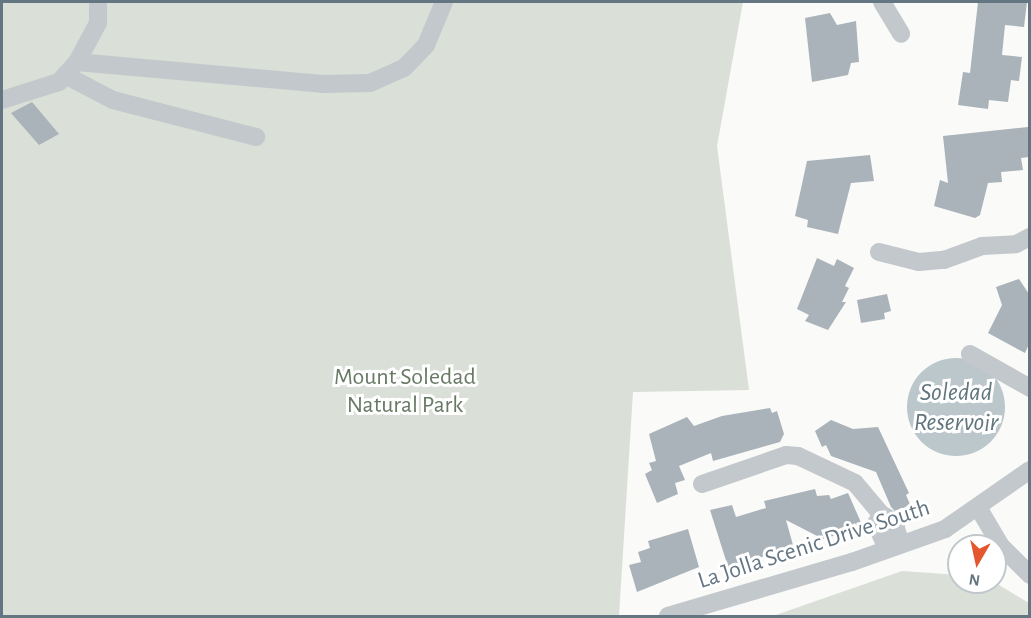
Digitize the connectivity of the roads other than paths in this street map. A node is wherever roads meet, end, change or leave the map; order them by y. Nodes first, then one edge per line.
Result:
1 (98, 2) edge
2 (444, 2) edge
3 (882, 2) edge
4 (901, 34) dead end
5 (71, 69) junction
6 (2, 100) edge
7 (256, 137) dead end
8 (1029, 237) edge
9 (879, 252) dead end
10 (970, 354) dead end
11 (1029, 388) edge
12 (1029, 470) edge
13 (702, 484) dead end
14 (979, 509) junction
15 (893, 547) junction
16 (1029, 575) edge
17 (668, 616) edge

1 - 5 street
2 - 5 street
3 - 4 street
5 - 6 street
5 - 7 street
8 - 9 street
10 - 11 street
12 - 14 street, La Jolla Scenic Drive South
13 - 15 street
14 - 15 street, La Jolla Scenic Drive South
14 - 16 street
15 - 17 street, La Jolla Scenic Drive South

